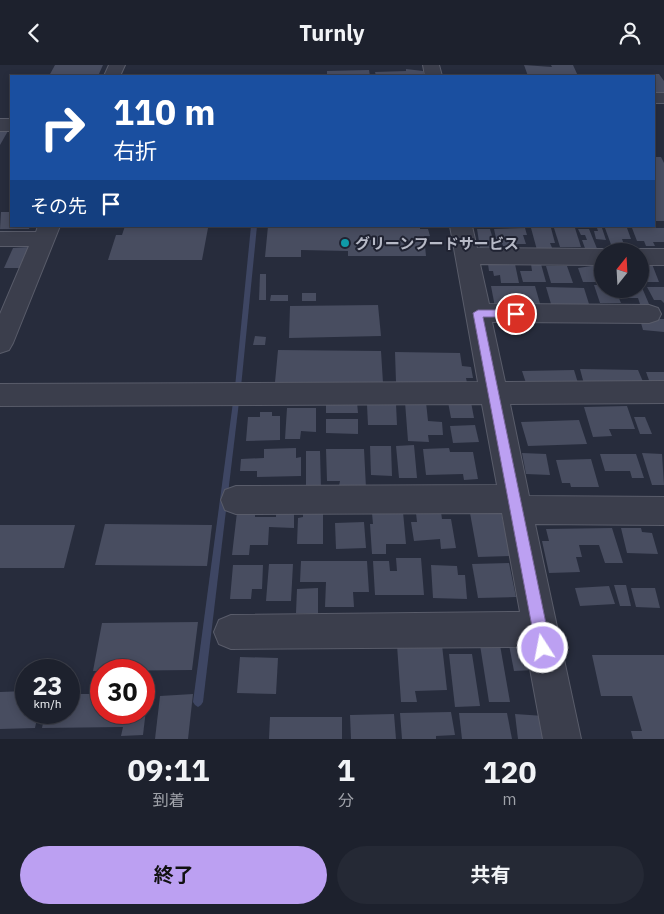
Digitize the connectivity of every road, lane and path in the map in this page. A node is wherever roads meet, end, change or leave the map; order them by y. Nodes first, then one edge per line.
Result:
1 (461, 227) edge
2 (46, 233) edge
3 (0, 239) edge
4 (467, 256) junction
5 (594, 257) edge
6 (649, 257) edge
7 (664, 257) edge
8 (478, 313) junction
9 (649, 314) dead end
10 (0, 343) edge
11 (492, 392) junction
12 (664, 392) edge
13 (0, 395) edge
14 (236, 500) dead end
15 (515, 504) junction
16 (664, 511) edge
17 (540, 629) junction
18 (231, 632) dead end
19 (562, 739) edge

1 - 4 street
2 - 3 street
2 - 10 street
4 - 5 street
4 - 8 street
6 - 7 street
8 - 9 street
8 - 11 street
11 - 12 street
11 - 13 street
11 - 15 street
14 - 15 street
15 - 16 street
15 - 17 street
17 - 18 street
17 - 19 street

